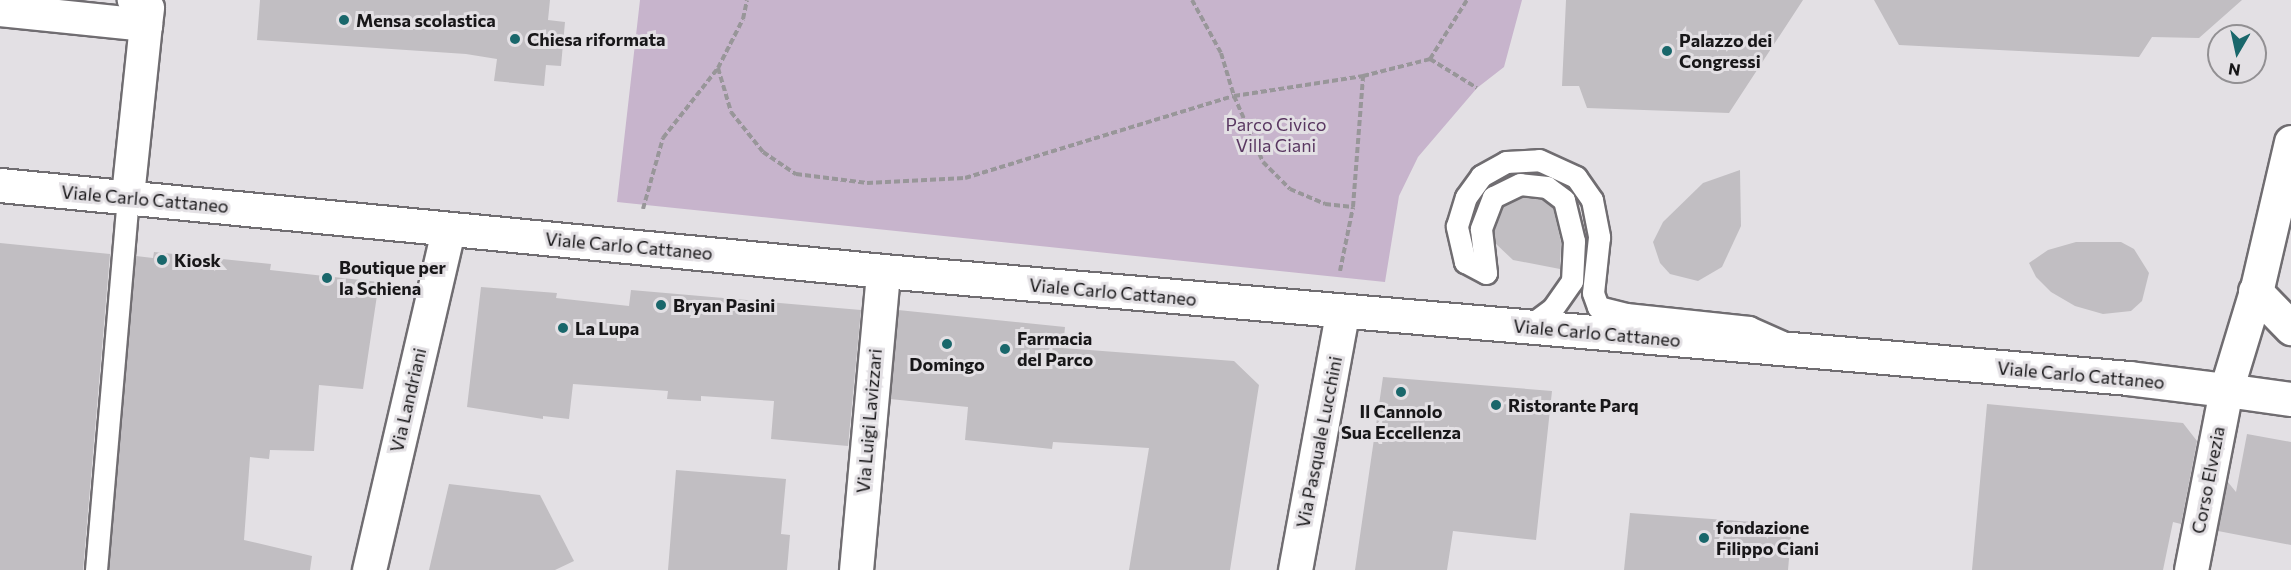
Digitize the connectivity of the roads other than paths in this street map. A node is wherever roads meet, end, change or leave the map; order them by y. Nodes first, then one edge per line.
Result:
1 (143, 8) edge
2 (0, 10) edge
3 (2291, 142) edge
4 (0, 185) edge
5 (128, 196) junction
6 (448, 230) junction
7 (883, 271) junction
8 (2255, 291) junction
9 (1342, 313) junction
10 (1528, 327) junction
11 (2291, 328) edge
12 (1790, 350) junction
13 (2226, 390) junction
14 (2291, 399) edge
15 (96, 570) edge
16 (369, 570) edge
17 (856, 570) edge
18 (1294, 570) edge
19 (2191, 570) edge

1 - 2 street
1 - 5 street
3 - 8 main road, Corso Elvezia
4 - 5 main road, Viale Carlo Cattaneo
5 - 6 main road, Viale Carlo Cattaneo
5 - 15 lane
6 - 7 main road, Viale Carlo Cattaneo
6 - 16 main road, Via Landriani
7 - 9 main road, Viale Carlo Cattaneo
7 - 17 main road, Via Luigi Lavizzari
8 - 11 main road
8 - 13 main road, Corso Elvezia
9 - 10 main road, Viale Carlo Cattaneo
9 - 18 main road, Via Pasquale Lucchini
10 - 12 main road, Viale Carlo Cattaneo
10 - 12 lane
12 - 13 main road, Viale Carlo Cattaneo
13 - 14 main road, Viale Carlo Cattaneo
13 - 19 main road, Corso Elvezia

